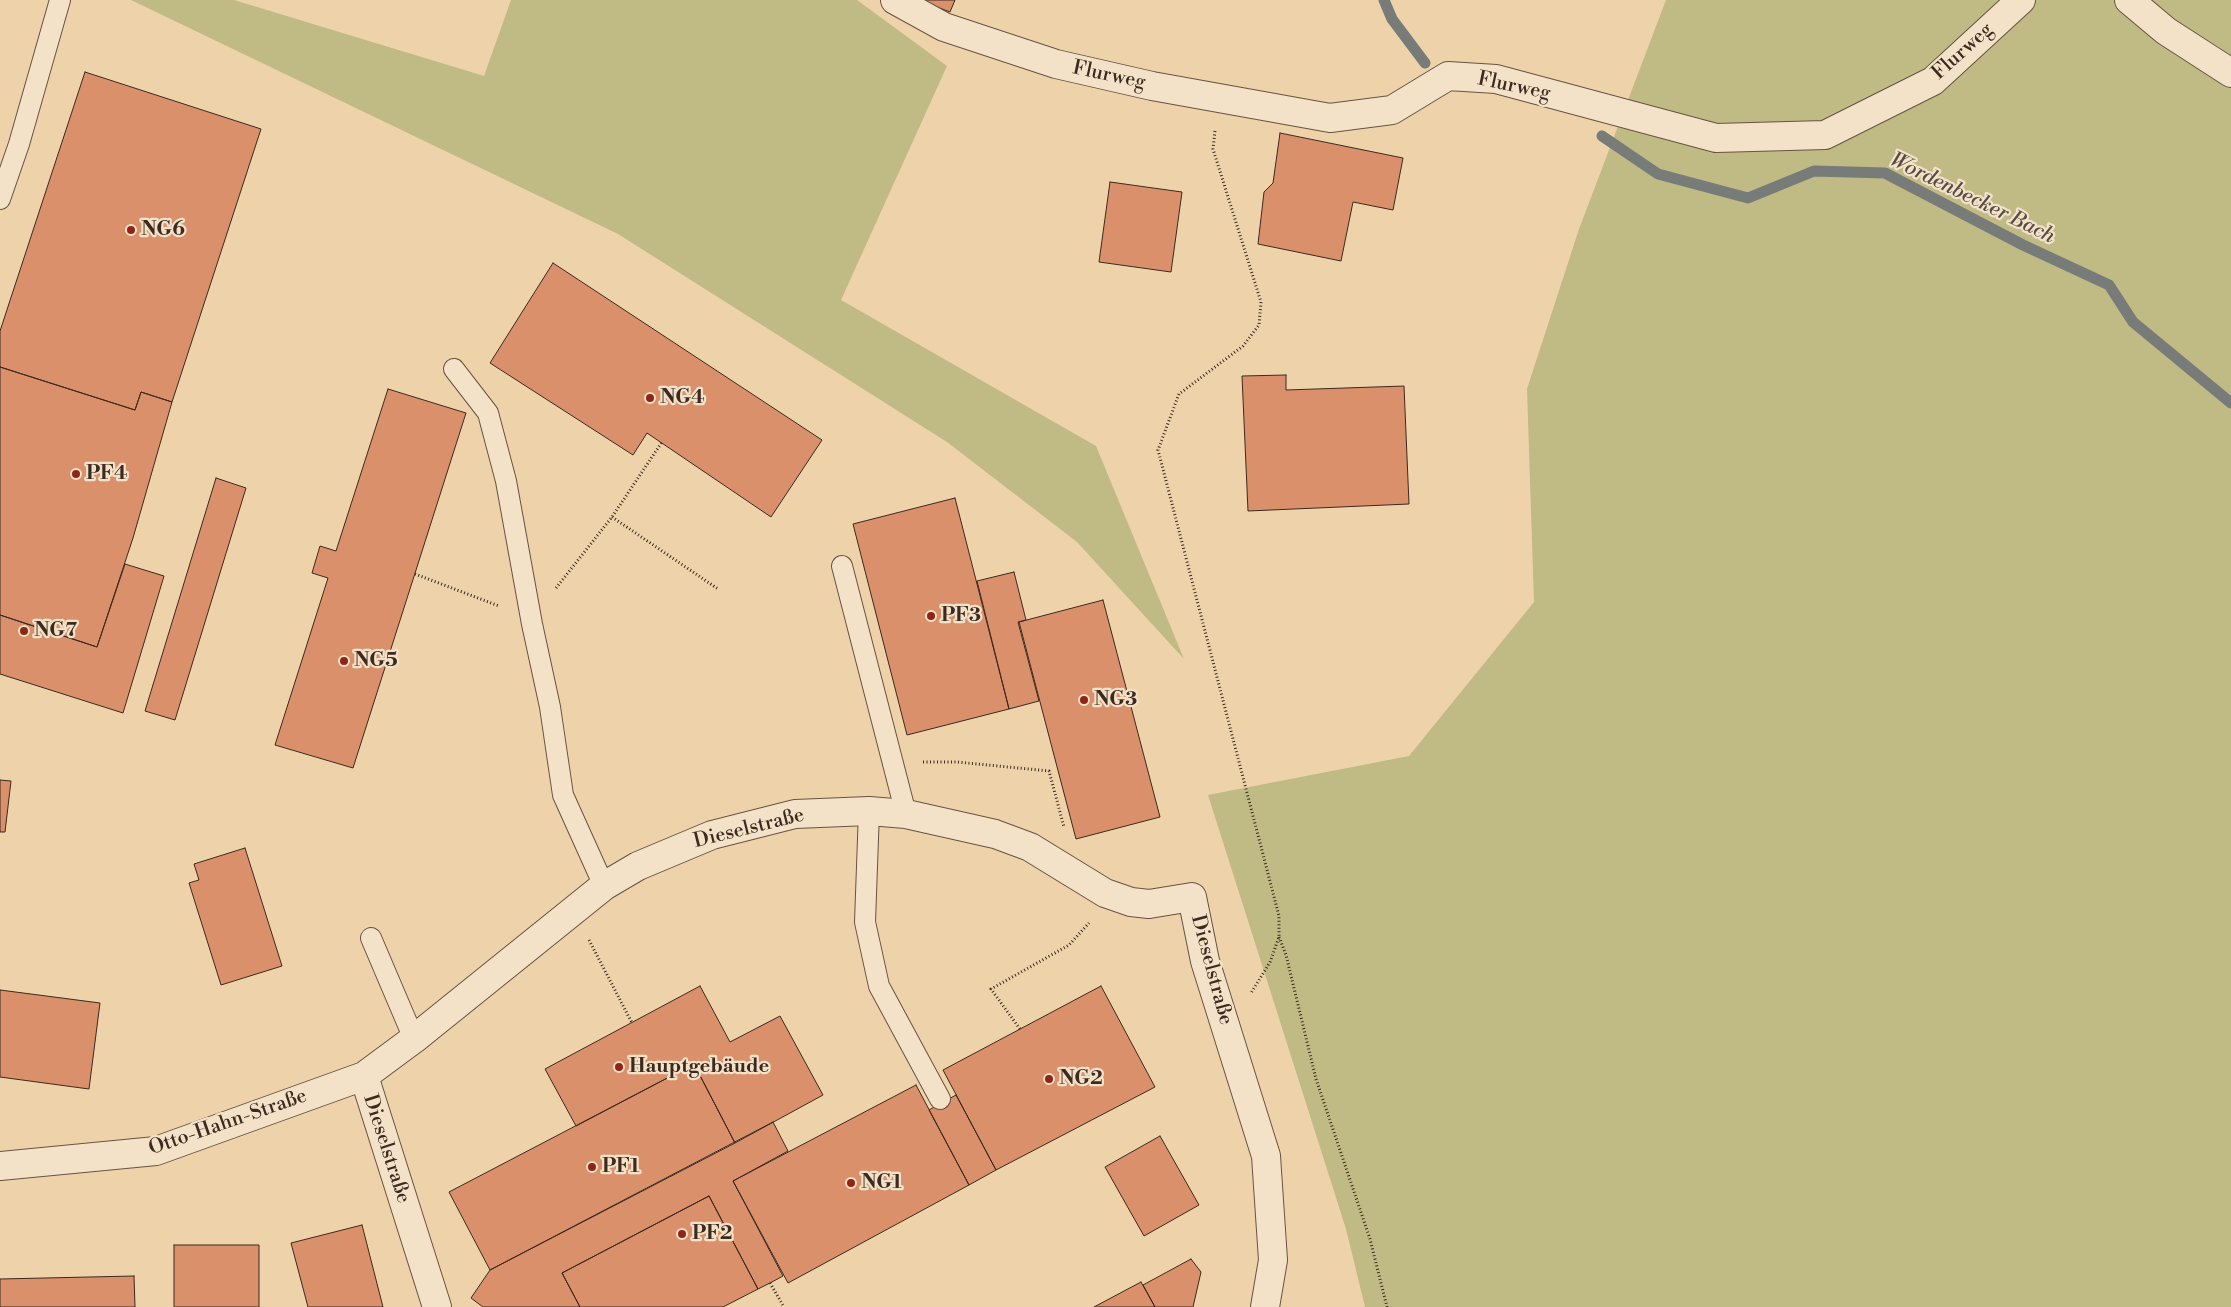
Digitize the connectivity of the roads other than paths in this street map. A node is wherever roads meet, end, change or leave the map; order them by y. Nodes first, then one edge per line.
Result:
1 (60, 0) edge
2 (895, 0) edge
3 (2021, 0) edge
4 (2129, 0) edge
5 (2231, 73) edge
6 (0, 200) edge
7 (454, 369) dead end
8 (842, 566) dead end
9 (869, 811) junction
10 (906, 814) junction
11 (604, 886) junction
12 (371, 938) dead end
13 (414, 1039) junction
14 (364, 1076) junction
15 (940, 1099) dead end
16 (0, 1166) edge
17 (437, 1307) edge
18 (1265, 1307) edge

1 - 6 lane
2 - 3 street, Flurweg
4 - 5 street
7 - 11 lane
8 - 10 lane
9 - 10 street, Dieselstraße
9 - 11 street, Dieselstraße
9 - 15 lane
10 - 18 street, Dieselstraße
11 - 13 street, Dieselstraße
12 - 13 lane
13 - 14 street, Dieselstraße
14 - 16 street, Otto-Hahn-Straße
14 - 17 street, Dieselstraße

